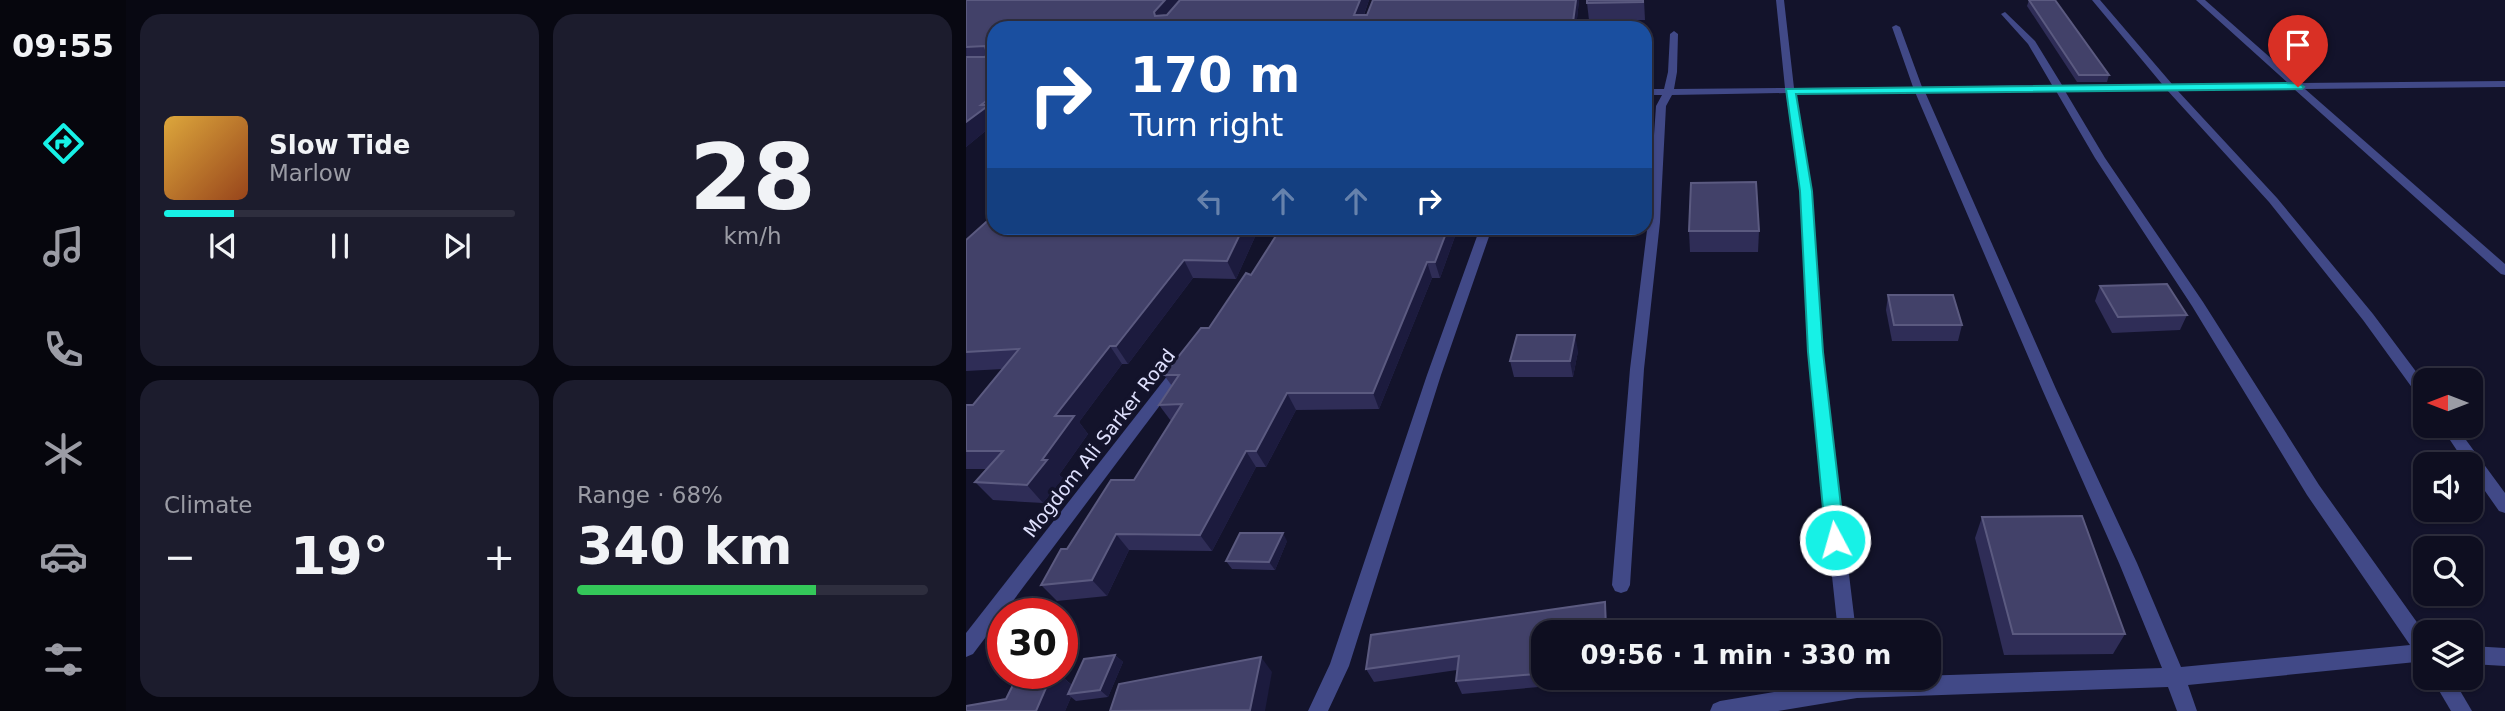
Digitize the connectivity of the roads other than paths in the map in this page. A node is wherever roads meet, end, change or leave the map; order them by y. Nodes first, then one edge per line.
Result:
1 (1780, 0) edge
2 (2096, 0) edge
3 (2200, 0) edge
4 (2005, 14) dead end
5 (1896, 27) dead end
6 (1674, 34) dead end
7 (2505, 84) edge
8 (2059, 87) junction
9 (2169, 87) junction
10 (2298, 87) junction
11 (1917, 89) junction
12 (1790, 91) junction
13 (1652, 92) edge
14 (1670, 92) junction
15 (1484, 235) edge
16 (2505, 271) edge
17 (1191, 355) edge
18 (2413, 378) edge
19 (2456, 438) edge
20 (2505, 506) edge
21 (1621, 585) dead end
22 (1846, 620) edge
23 (966, 648) edge
24 (2483, 656) edge
25 (2505, 657) edge
26 (2175, 677) junction
27 (1941, 681) edge
28 (1818, 690) edge
29 (2449, 690) edge
30 (1318, 711) edge
31 (1720, 711) edge
32 (2187, 711) edge
33 (2462, 711) edge

1 - 12 street
2 - 9 street
3 - 10 street
4 - 8 street
5 - 11 street
6 - 14 street
7 - 10 street
8 - 9 street
8 - 11 street
8 - 26 street
9 - 10 street
9 - 18 street
10 - 16 street
11 - 12 street
11 - 26 street
12 - 14 street
12 - 22 street
13 - 14 street
14 - 21 street
15 - 30 street
17 - 23 street, Mogdom Ali Sarker Road
19 - 20 street
24 - 25 street
26 - 27 street
26 - 32 street
28 - 31 street
29 - 33 street

